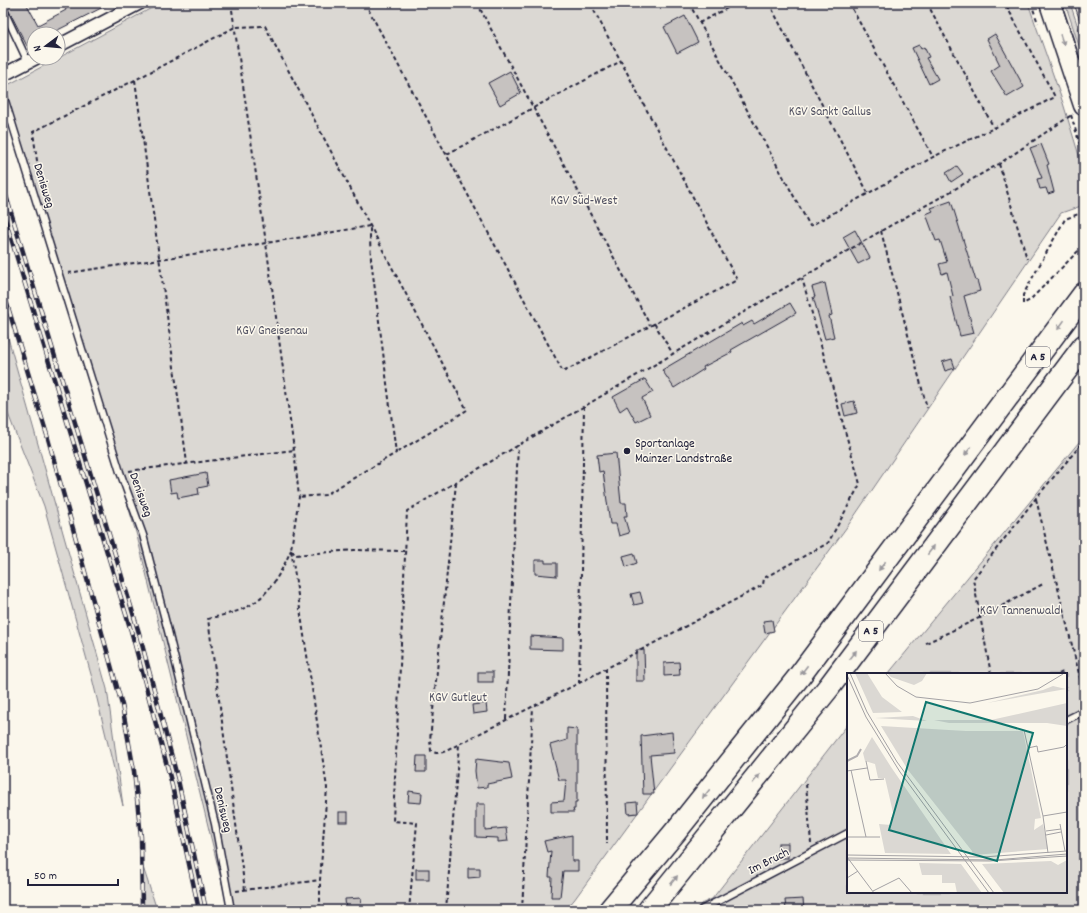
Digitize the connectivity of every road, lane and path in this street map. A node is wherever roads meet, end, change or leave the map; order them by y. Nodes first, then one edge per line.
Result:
1 (140, 3) edge
2 (231, 3) edge
3 (365, 3) edge
4 (477, 3) edge
5 (590, 3) edge
6 (689, 3) edge
7 (737, 3) edge
8 (769, 3) edge
9 (849, 3) edge
10 (927, 3) edge
11 (1005, 3) edge
12 (1050, 3) edge
13 (123, 7) edge
14 (3, 9) edge
15 (700, 23) junction
16 (235, 26) junction
17 (66, 41) edge
18 (26, 49) edge
19 (621, 61) junction
20 (26, 63) edge
21 (3, 75) edge
22 (135, 80) junction
23 (3, 94) edge
24 (534, 107) junction
25 (1081, 110) edge
26 (994, 128) junction
27 (447, 154) junction
28 (933, 157) junction
29 (999, 164) junction
30 (39, 178) dead end
31 (868, 193) junction
32 (1084, 212) edge
33 (370, 226) junction
34 (881, 231) junction
35 (266, 243) junction
36 (1084, 245) edge
37 (1027, 258) dead end
38 (159, 259) junction
39 (59, 274) junction
40 (802, 278) junction
41 (1084, 294) edge
42 (654, 322) junction
43 (650, 325) junction
44 (1084, 346) edge
45 (673, 354) junction
46 (584, 407) junction
47 (927, 408) dead end
48 (1084, 441) edge
49 (518, 445) junction
50 (294, 450) junction
51 (396, 452) junction
52 (187, 463) junction
53 (120, 472) junction
54 (456, 483) junction
55 (299, 497) junction
56 (1036, 498) junction
57 (291, 549) junction
58 (404, 551) junction
59 (1043, 584) dead end
60 (981, 618) junction
61 (926, 643) dead end
62 (606, 668) junction
63 (1065, 671) dead end
64 (991, 673) edge
65 (1060, 673) edge
66 (579, 683) junction
67 (1084, 694) edge
68 (533, 707) junction
69 (1084, 711) edge
70 (506, 719) junction
71 (1067, 720) edge
72 (459, 744) junction
73 (806, 784) dead end
74 (847, 834) edge
75 (607, 844) dead end
76 (812, 852) junction
77 (320, 880) junction
78 (245, 890) junction
79 (228, 892) junction
80 (231, 910) edge
81 (320, 910) edge
82 (409, 910) edge
83 (446, 910) edge
84 (522, 910) edge
85 (610, 910) edge
86 (649, 910) edge
87 (701, 910) edge

1 - 13 street
2 - 16 path
3 - 27 path
4 - 24 path
5 - 19 path
6 - 15 path
7 - 15 path
8 - 31 path
9 - 28 path
10 - 26 path
11 - 26 path
12 -> 25 main road
13 - 17 street
14 - 18 lane
15 - 31 path
16 - 22 path
16 - 33 path
16 - 35 path
19 - 24 path
19 - 42 path
20 - 21 street
22 - 30 path
22 - 38 path
23 - 39 lane, Denisweg
24 - 27 path
24 - 43 path
25 - 29 path
26 - 28 path
27 - 43 path
28 - 31 path
29 - 34 path
29 - 37 path
32 - 36 path
33 - 35 path
33 - 51 path
33 - 51 path
34 - 40 path
34 - 47 path
35 - 38 path
35 - 50 path
38 - 39 path
38 - 52 path
39 - 53 lane, Denisweg
40 - 45 path
40 - 62 path
41 -> 85 highway, A 5
42 - 43 path
42 - 45 path
86 -> 44 highway, A 5
45 - 46 path
46 - 49 path
46 - 66 path
48 - 56 path
49 - 54 path
49 - 70 path
50 - 52 path
50 - 55 path
51 - 55 path
52 - 53 path
53 - 79 lane, Denisweg
54 - 58 path
54 - 72 path
55 - 57 path
56 - 60 path
56 - 67 path
57 - 58 path
57 - 77 path
57 - 78 path
58 - 82 path
59 - 60 path
60 - 61 path
60 - 64 path
62 - 66 path
62 - 75 path
63 - 65 path
66 - 68 path
68 - 70 path
68 - 84 path
69 - 71 lane
70 - 72 path
72 - 83 path
73 - 76 path
74 - 76 lane, Im Bruch
76 - 87 lane, Im Bruch
77 - 78 path
77 - 81 path
78 - 79 path
79 - 80 lane, Denisweg

